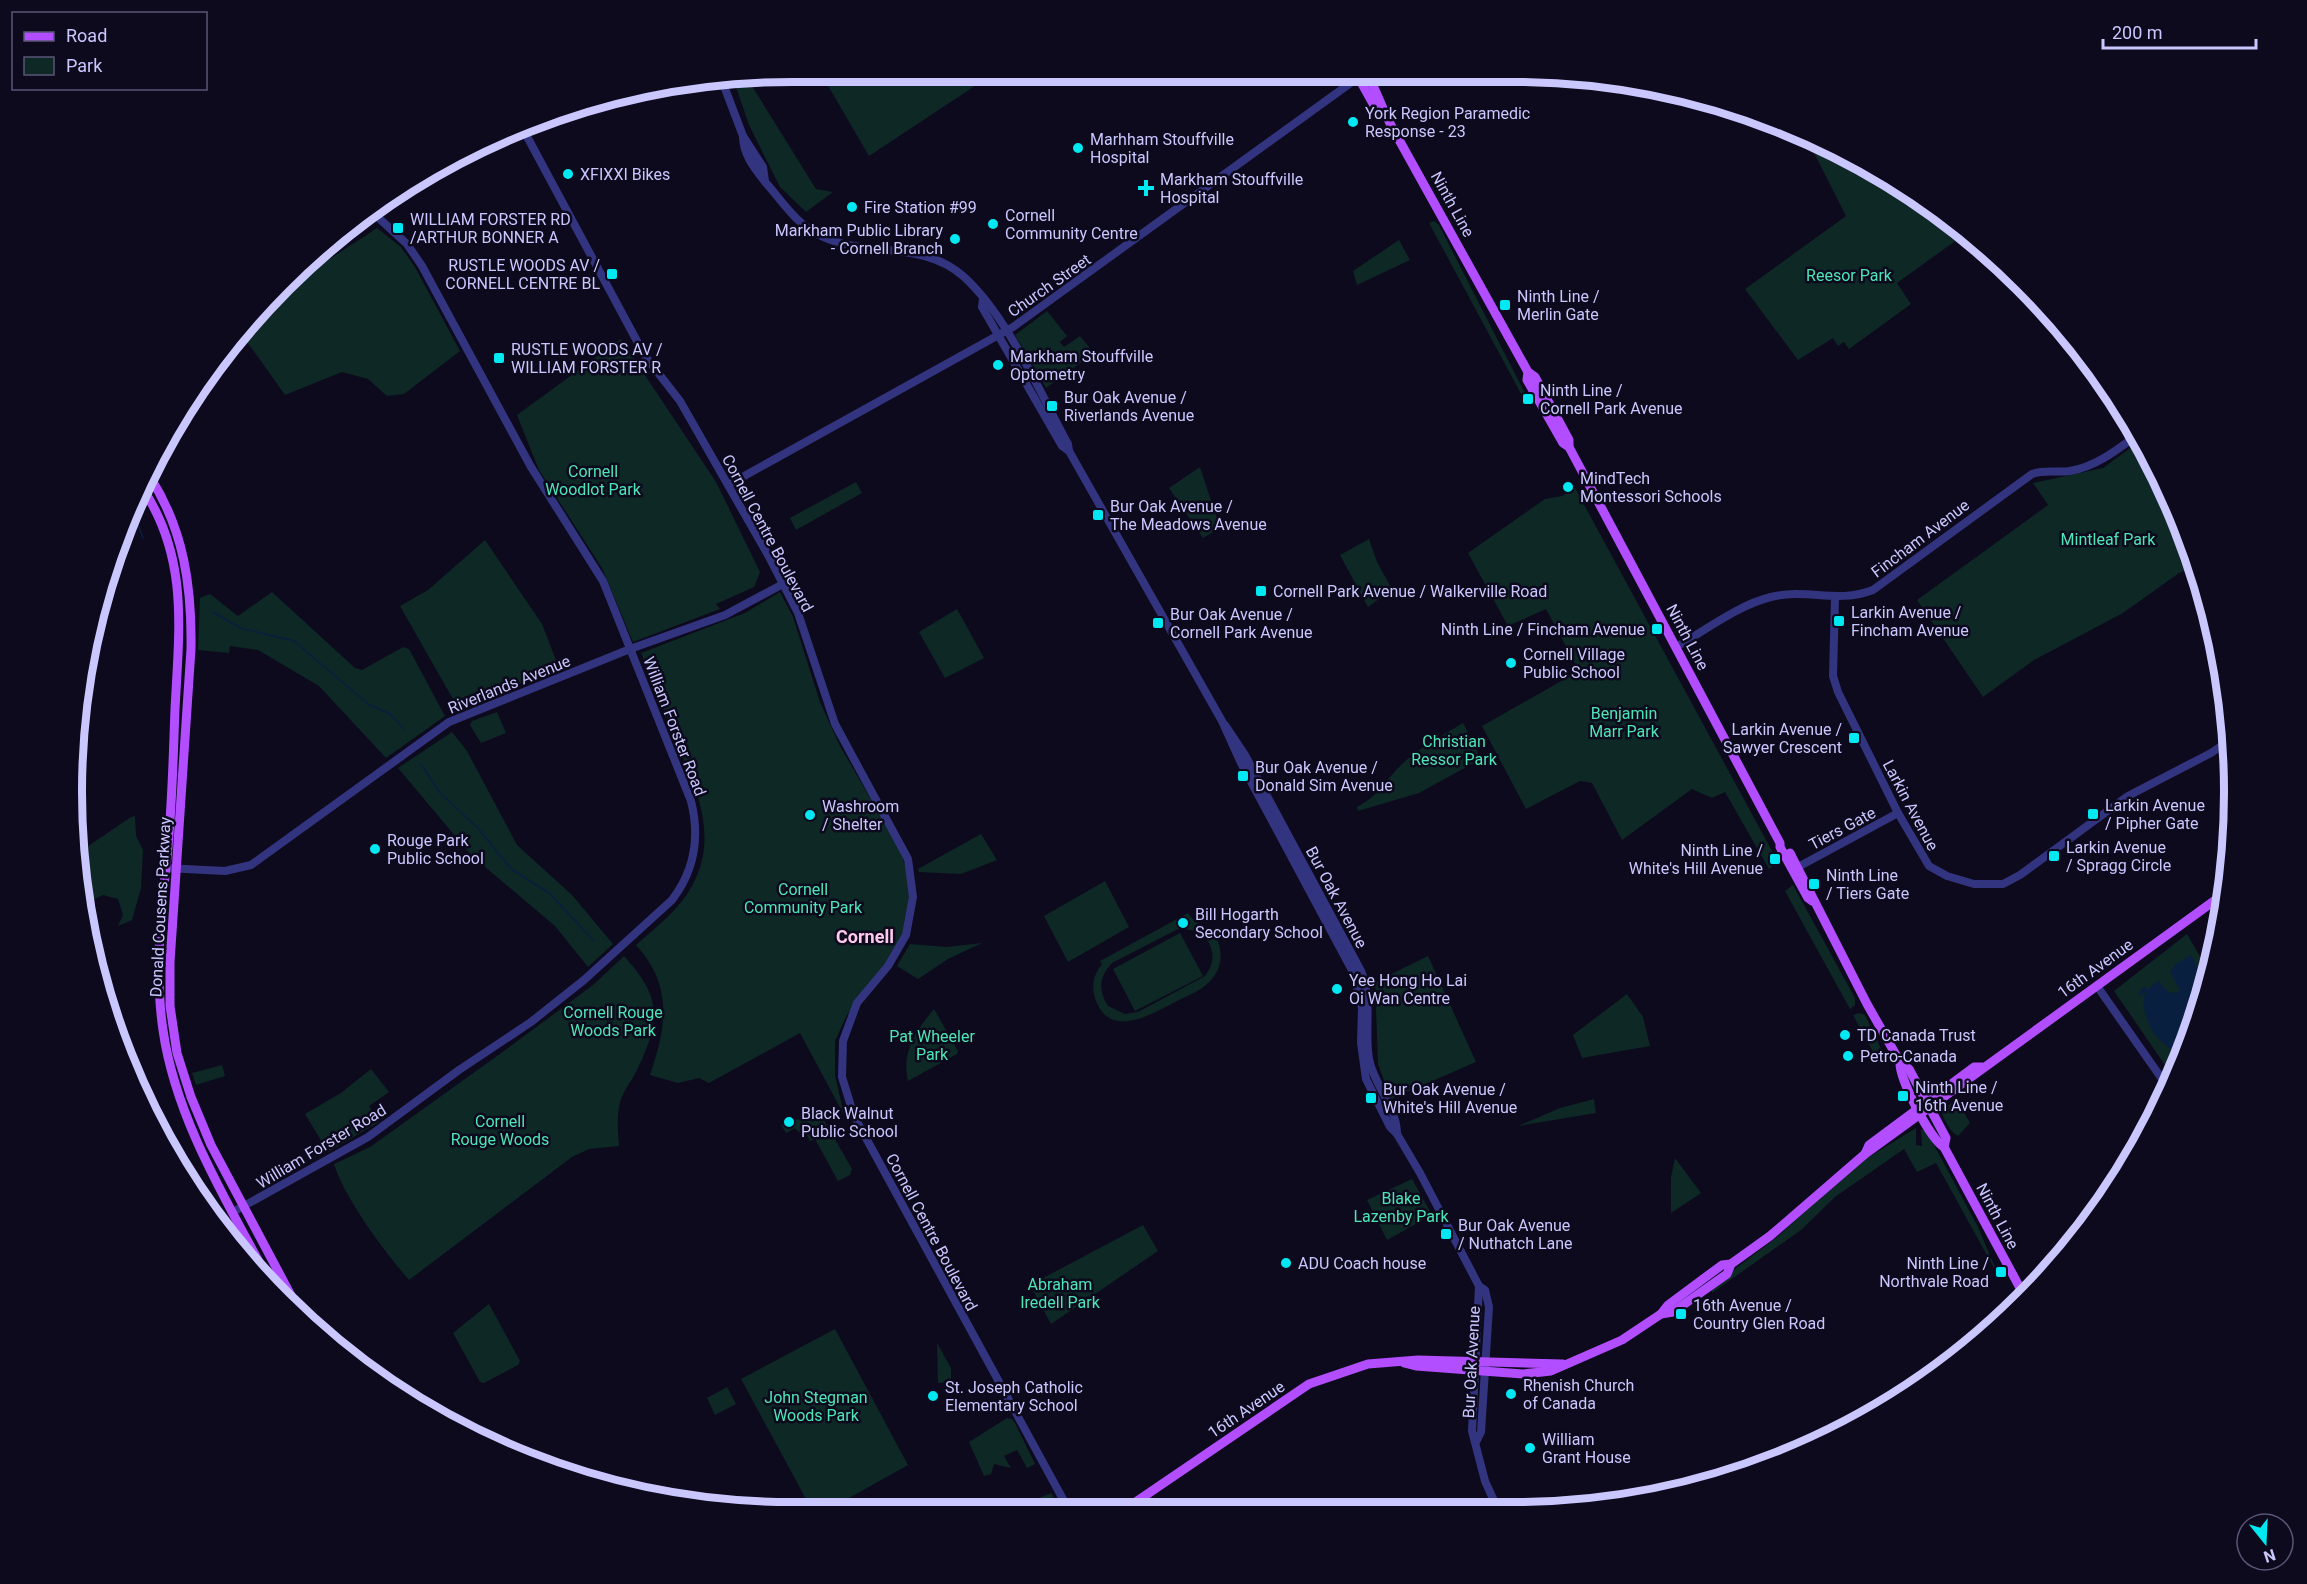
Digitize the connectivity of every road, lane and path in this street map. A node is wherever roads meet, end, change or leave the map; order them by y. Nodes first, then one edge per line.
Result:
1 (1351, 82) edge
2 (1368, 82) edge
3 (724, 86) edge
4 (526, 135) edge
5 (377, 217) edge
6 (1002, 333) junction
7 (2130, 439) edge
8 (153, 484) edge
9 (728, 485) junction
10 (147, 497) edge
11 (783, 584) junction
12 (1835, 597) junction
13 (1676, 647) junction
14 (630, 649) junction
15 (2223, 745) edge
16 (1898, 813) junction
17 (1780, 843) junction
18 (1797, 867) junction
19 (171, 868) junction
20 (2216, 900) edge
21 (1812, 901) junction
22 (2097, 986) junction
23 (2163, 1080) edge
24 (1924, 1108) junction
25 (244, 1207) junction
26 (233, 1212) junction
27 (257, 1258) edge
28 (2021, 1290) edge
29 (290, 1294) edge
30 (1480, 1366) junction
31 (1065, 1502) edge
32 (1136, 1502) edge
33 (1494, 1502) edge

1 - 6 street, Church Street
2 - 13 main road, Ninth Line
3 - 6 street, Bur Oak Avenue
4 - 9 street, Cornell Centre Boulevard
5 - 14 street, William Forster Road
6 - 9 street, Church Street
6 - 30 street, Bur Oak Avenue
7 - 12 street, Fincham Avenue
8 - 19 main road, Donald Cousens Parkway
9 - 11 street, Cornell Centre Boulevard
10 - 19 main road, Donald Cousens Parkway
11 - 14 street, Riverlands Avenue
11 - 31 street, Cornell Centre Boulevard
12 - 13 street, Fincham Avenue
12 - 16 street, Larkin Avenue
13 - 17 main road, Ninth Line
14 - 19 street, Riverlands Avenue
14 - 25 street, William Forster Road
15 - 16 street, Larkin Avenue
16 - 18 street, Tiers Gate
17 - 18 main road, Ninth Line
17 - 21 main road, Ninth Line
18 - 21 main road, Ninth Line
19 - 25 main road, Donald Cousens Parkway
19 - 26 main road, Donald Cousens Parkway
20 - 22 main road, 16th Avenue
21 - 24 main road, Ninth Line
22 - 23 street
22 - 24 main road, 16th Avenue
24 - 28 main road, Ninth Line
24 - 30 main road, 16th Avenue
25 - 26 street, William Forster Road
25 - 29 main road, Donald Cousens Parkway
26 - 27 main road, Donald Cousens Parkway
30 - 32 main road, 16th Avenue
30 - 33 street, Bur Oak Avenue

